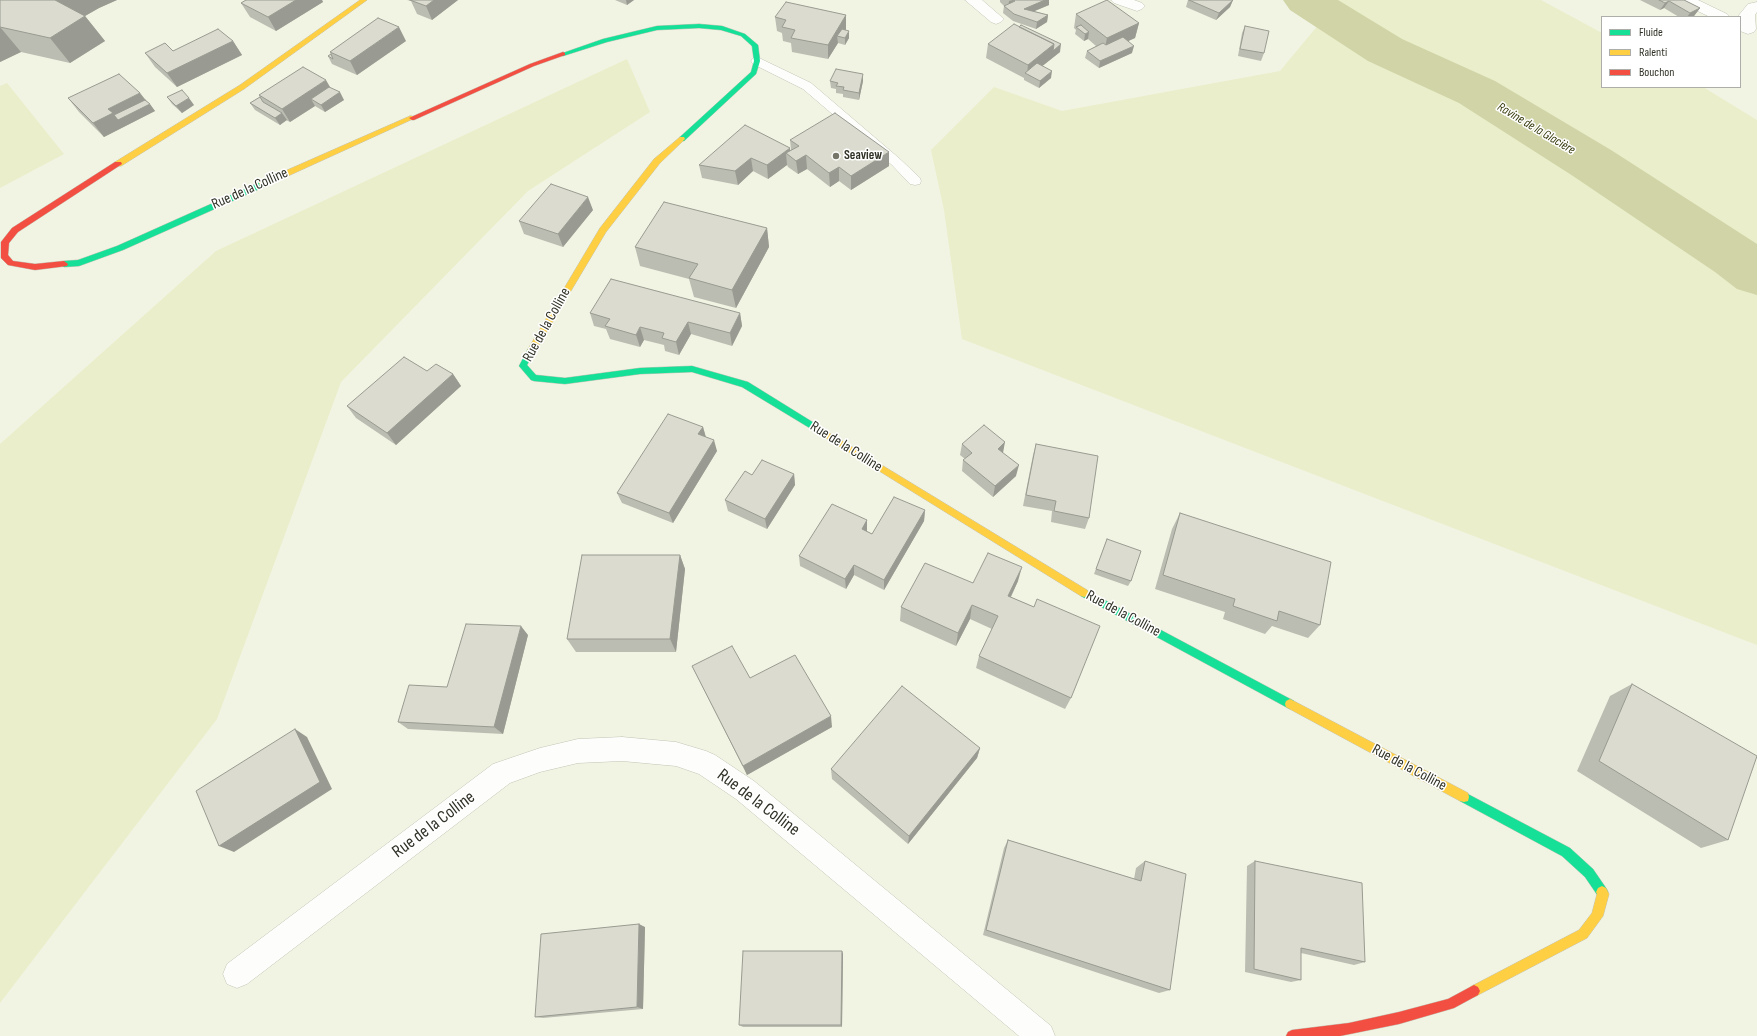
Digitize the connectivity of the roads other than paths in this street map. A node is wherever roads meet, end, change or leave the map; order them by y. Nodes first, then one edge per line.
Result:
1 (364, 0) edge
2 (973, 0) edge
3 (1119, 0) edge
4 (1686, 0) edge
5 (1136, 6) dead end
6 (1757, 7) edge
7 (1720, 16) edge
8 (996, 19) dead end
9 (1744, 28) edge
10 (757, 60) junction
11 (915, 181) dead end
12 (3, 242) edge
13 (238, 974) dead end
14 (1041, 1036) edge
15 (1292, 1036) edge

1 - 12 street, Rue de la Colline
2 - 8 street
3 - 5 street
4 - 7 street
6 - 9 street
10 - 11 lane
10 - 12 street, Rue de la Colline
10 - 15 street, Rue de la Colline
13 - 14 street, Rue de la Colline

